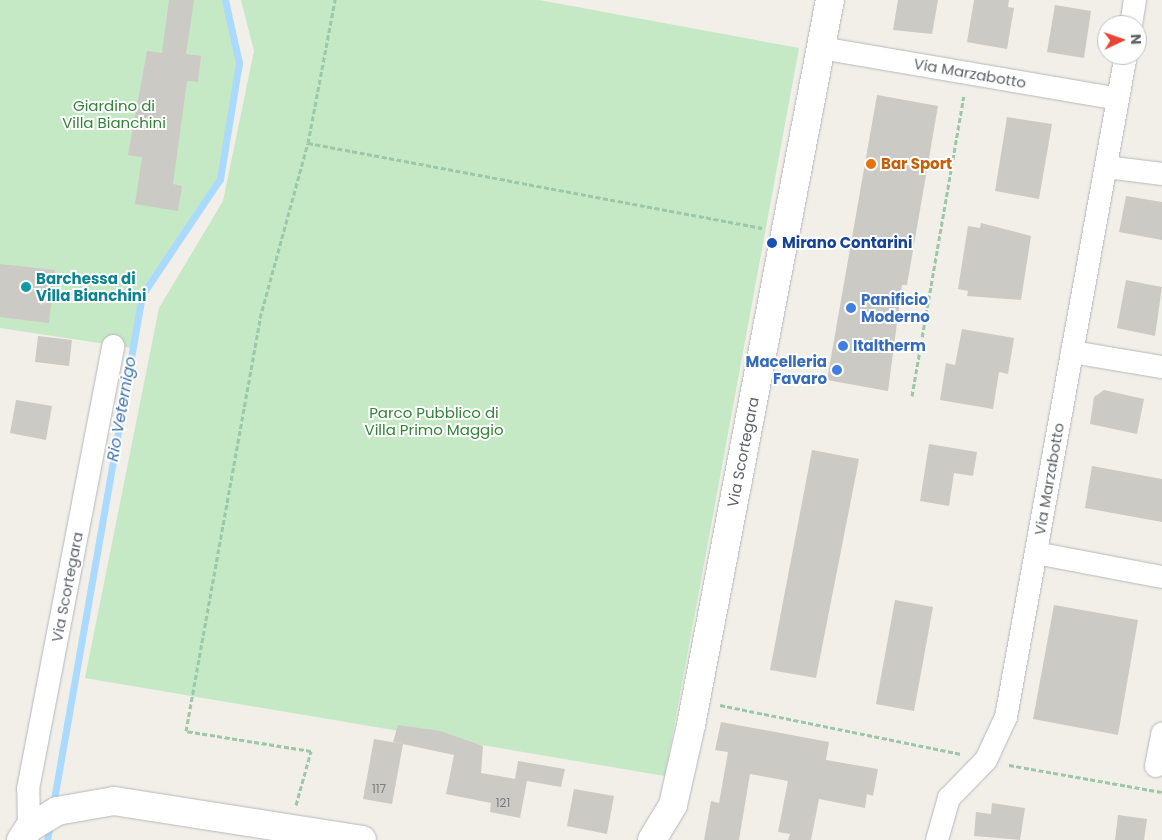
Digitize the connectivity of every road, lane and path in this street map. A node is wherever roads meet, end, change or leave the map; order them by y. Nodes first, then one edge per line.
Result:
1 (335, 0) edge
2 (830, 0) edge
3 (1135, 0) edge
4 (1133, 15) edge
5 (821, 48) junction
6 (1124, 65) edge
7 (968, 73) junction
8 (1118, 99) junction
9 (308, 143) junction
10 (1106, 167) junction
11 (1162, 174) edge
12 (785, 232) junction
13 (113, 346) dead end
14 (1072, 352) junction
15 (1162, 367) edge
16 (912, 396) dead end
17 (1036, 553) junction
18 (1162, 577) edge
19 (717, 704) dead end
20 (1162, 734) edge
21 (969, 756) dead end
22 (1008, 765) dead end
23 (1156, 766) dead end
24 (1162, 792) edge
25 (31, 828) edge
26 (290, 828) junction
27 (362, 840) edge
28 (652, 840) edge
29 (937, 840) edge

1 - 9 path
2 - 5 street, Via Scortegara
3 - 4 street
5 - 7 street, Via Marzabotto
5 - 12 street, Via Scortegara
6 - 8 street, Via Marzabotto
7 - 8 street, Via Marzabotto
7 - 16 path
8 - 10 street, Via Marzabotto
9 - 12 path
9 - 26 path
10 - 11 street
10 - 14 street, Via Marzabotto
12 - 28 street, Via Scortegara
13 - 25 street, Via Scortegara
14 - 15 street
14 - 17 street, Via Marzabotto
17 - 18 street
17 - 29 street, Via Marzabotto
19 - 21 path
20 - 23 street
22 - 24 path
25 - 26 street, Via Scortegara
26 - 27 street, Via Scortegara

